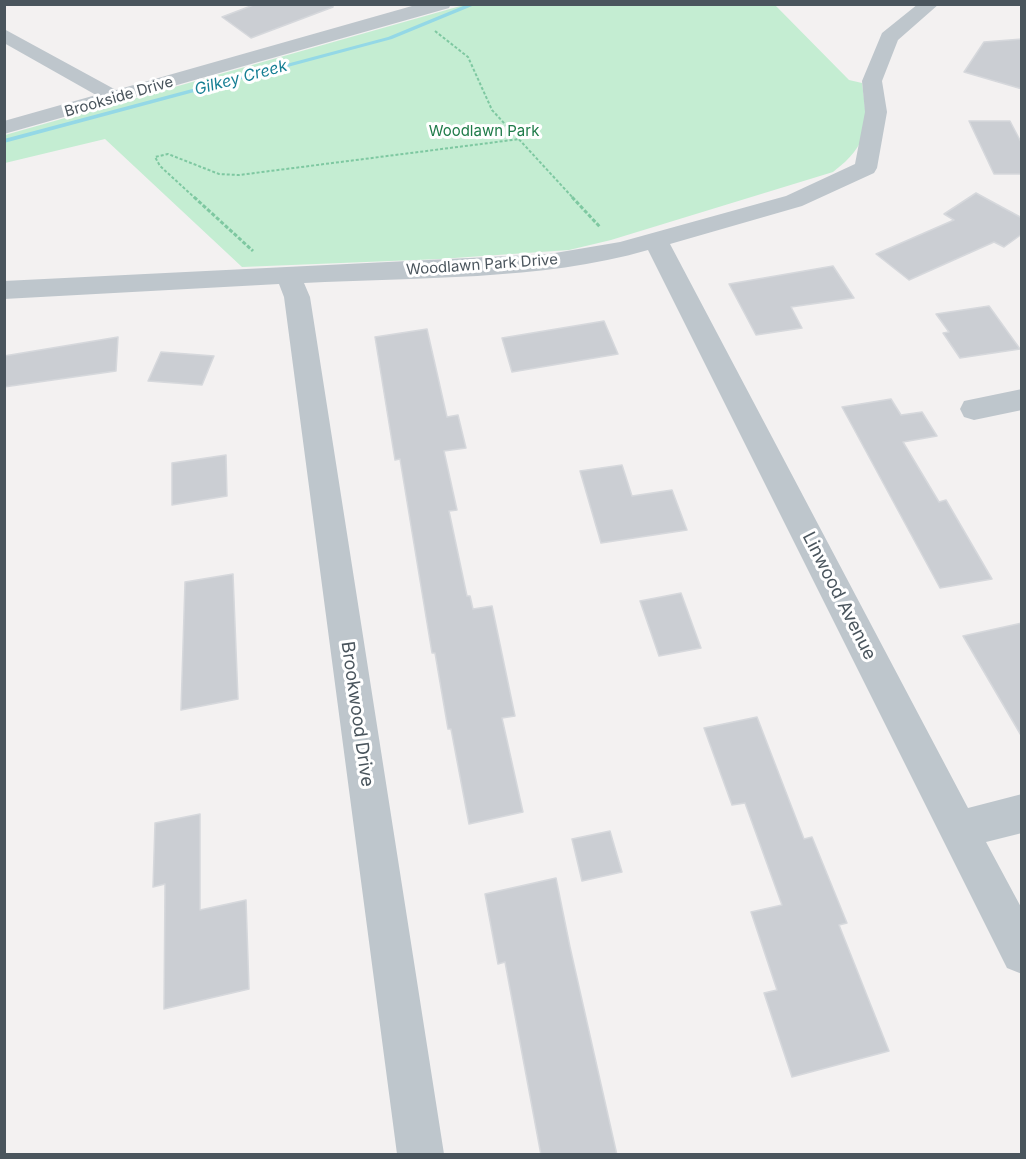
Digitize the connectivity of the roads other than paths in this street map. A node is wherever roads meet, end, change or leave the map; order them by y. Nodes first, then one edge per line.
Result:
1 (930, 4) edge
2 (434, 5) edge
3 (4, 35) edge
4 (116, 98) junction
5 (4, 129) edge
6 (656, 240) junction
7 (275, 267) junction
8 (4, 290) edge
9 (1022, 399) edge
10 (974, 409) dead end
11 (1022, 813) edge
12 (959, 830) junction
13 (1022, 953) edge
14 (420, 1155) edge

1 - 6 street, Woodlawn Park Drive
2 - 4 street, Brookside Drive
3 - 4 street
4 - 5 street, Brookside Drive
6 - 7 street, Woodlawn Park Drive
6 - 12 street, Linwood Avenue
7 - 8 street, Woodlawn Park Drive
7 - 14 street, Brookwood Drive
9 - 10 street
11 - 12 street
12 - 13 street, Linwood Avenue

